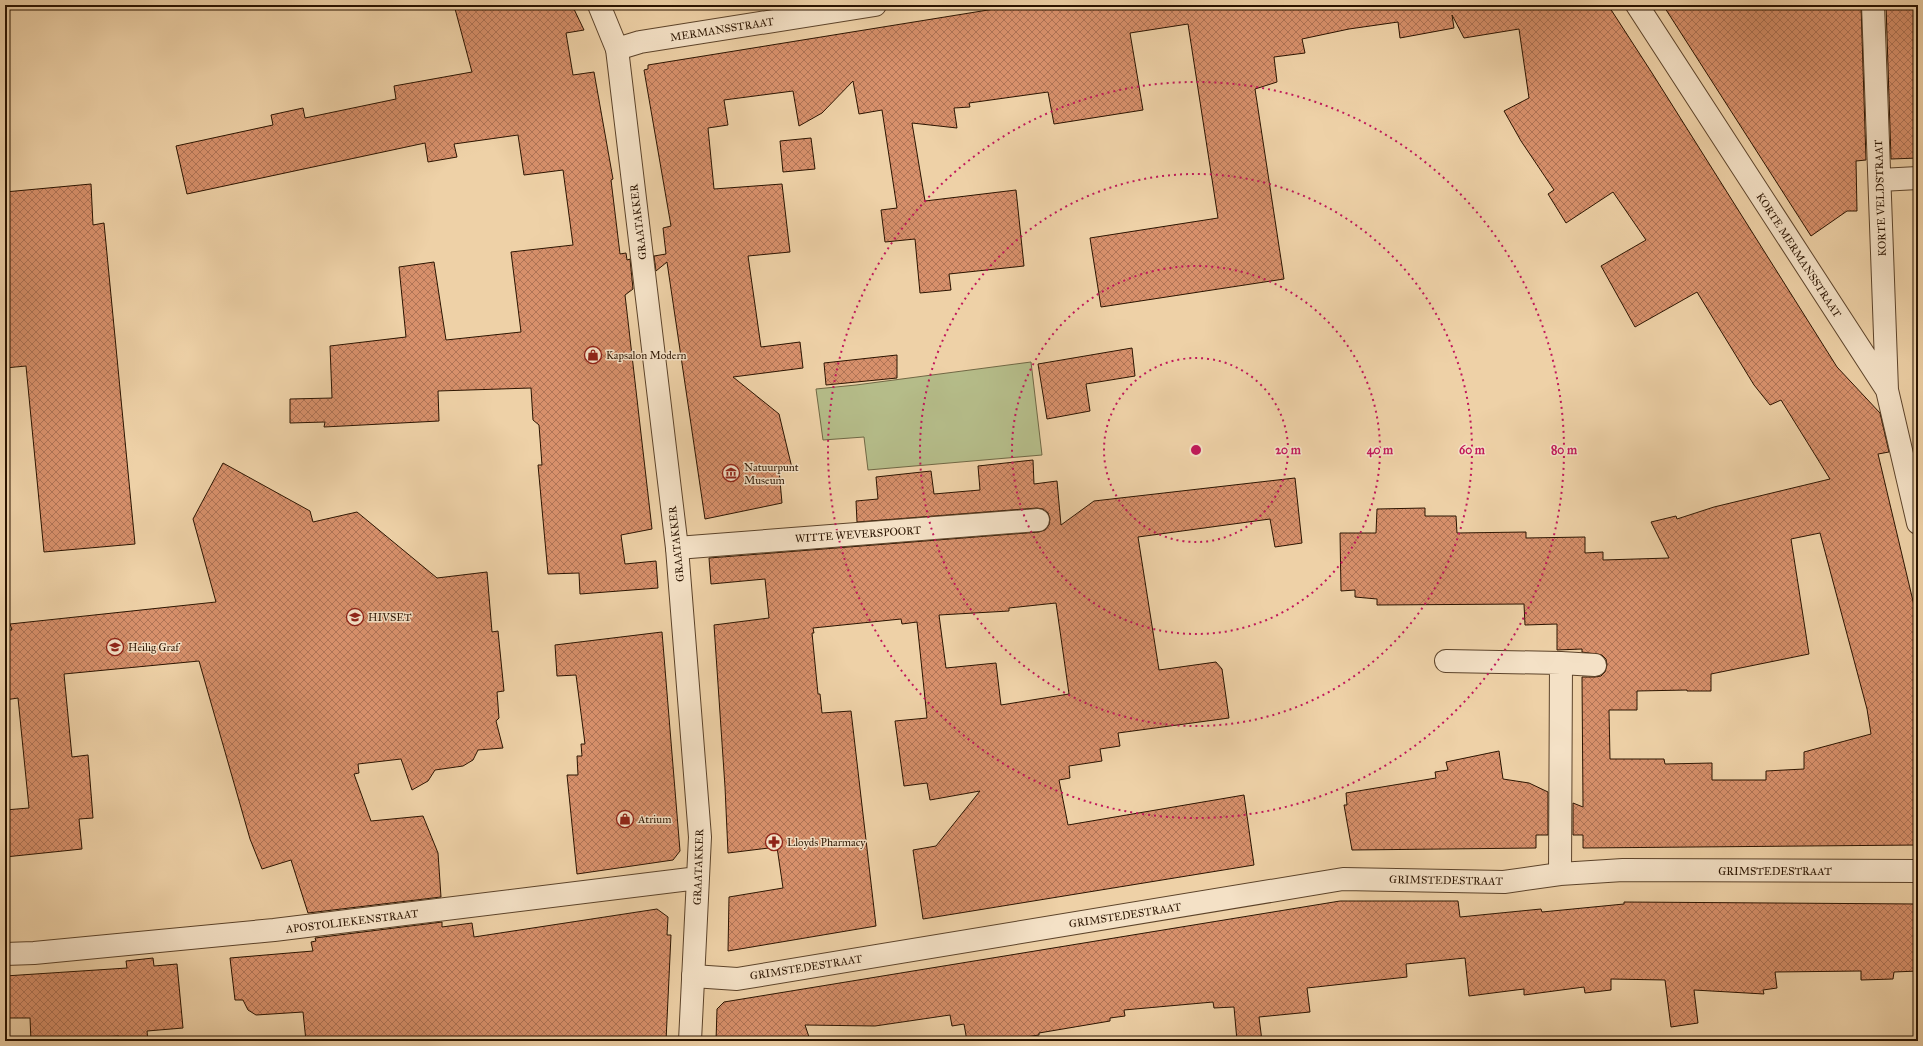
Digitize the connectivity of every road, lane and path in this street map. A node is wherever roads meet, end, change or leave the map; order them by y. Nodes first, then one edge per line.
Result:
1 (599, 5) edge
2 (875, 5) edge
3 (1637, 5) edge
4 (1873, 5) edge
5 (617, 48) junction
6 (1918, 178) edge
7 (1880, 180) junction
8 (1887, 390) junction
9 (1038, 520) dead end
10 (1918, 523) edge
11 (677, 548) junction
12 (1446, 661) dead end
13 (1562, 663) junction
14 (1595, 665) dead end
15 (1918, 871) edge
16 (1560, 874) junction
17 (698, 878) junction
18 (5, 954) edge
19 (693, 976) junction
20 (690, 1041) edge

1 - 5 street, GRAATAKKER
2 - 5 street, MERMANSSTRAAT
3 - 8 street, KORTE MERMANSSTRAAT
4 - 7 street, KORTE VELDSTRAAT
5 - 11 street, GRAATAKKER
6 - 7 street
7 - 8 street, KORTE VELDSTRAAT
8 - 10 street, KORTE MERMANSSTRAAT
9 - 11 street, WITTE WEVERSPOORT
11 - 17 street, GRAATAKKER
12 - 13 street
13 - 14 street
13 - 16 street
15 - 16 street, GRIMSTEDESTRAAT
16 - 19 street, GRIMSTEDESTRAAT
17 - 18 street, APOSTOLIEKENSTRAAT
17 - 19 street, GRAATAKKER
19 - 20 street, GRAATAKKER

